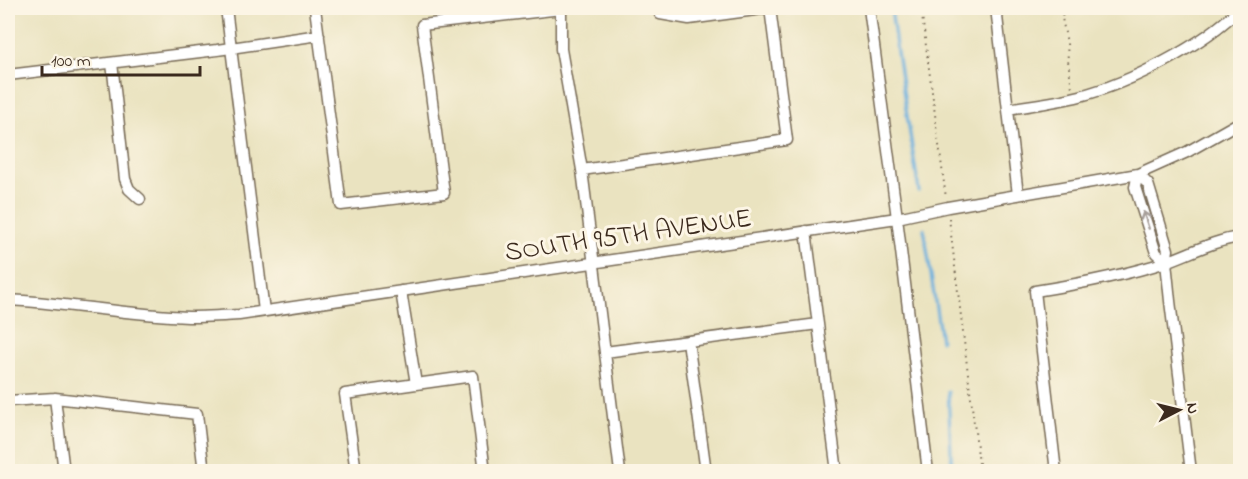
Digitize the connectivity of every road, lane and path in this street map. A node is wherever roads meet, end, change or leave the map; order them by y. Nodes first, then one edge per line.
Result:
1 (226, 8) edge
2 (315, 8) edge
3 (561, 8) edge
4 (770, 8) edge
5 (869, 8) edge
6 (921, 8) edge
7 (996, 8) edge
8 (1063, 8) edge
9 (1240, 8) edge
10 (660, 14) dead end
11 (319, 35) junction
12 (231, 48) junction
13 (112, 63) junction
14 (8, 75) edge
15 (1073, 97) junction
16 (1008, 110) junction
17 (1240, 122) edge
18 (582, 170) junction
19 (1138, 174) junction
20 (1018, 195) junction
21 (140, 199) dead end
22 (948, 207) junction
23 (897, 218) junction
24 (806, 231) junction
25 (1240, 237) edge
26 (594, 262) junction
27 (1166, 262) junction
28 (401, 291) junction
29 (8, 300) edge
30 (264, 311) junction
31 (818, 324) junction
32 (688, 341) junction
33 (605, 352) junction
34 (416, 384) junction
35 (55, 398) junction
36 (8, 401) edge
37 (64, 471) edge
38 (204, 471) edge
39 (356, 471) edge
40 (486, 471) edge
41 (620, 471) edge
42 (706, 471) edge
43 (837, 471) edge
44 (928, 471) edge
45 (980, 471) edge
46 (1056, 471) edge
47 (1191, 471) edge

1 - 12 street
2 - 11 street
3 - 11 street
3 - 18 street
4 - 10 street
4 - 18 street
5 - 23 street
6 - 22 path
7 - 16 street
8 - 15 path
9 - 15 street
11 - 12 street
12 - 13 street
12 - 30 street
13 - 14 street
13 - 21 street
15 - 16 street
16 - 20 street
17 - 19 street, SOUTH 95TH AVENUE
18 - 26 street
19 - 20 street, SOUTH 95TH AVENUE
27 -> 19 street
20 - 22 street, SOUTH 95TH AVENUE
22 - 23 street, SOUTH 95TH AVENUE
22 - 45 path
23 - 24 street, SOUTH 95TH AVENUE
23 - 44 street
24 - 26 street, SOUTH 95TH AVENUE
24 - 31 street
25 - 27 street
26 - 28 street, SOUTH 95TH AVENUE
26 - 33 street
27 - 46 street
27 - 47 street
28 - 30 street, SOUTH 95TH AVENUE
28 - 34 street
29 - 30 street, SOUTH 95TH AVENUE
31 - 32 street
31 - 43 street
32 - 33 street
32 - 42 street
33 - 41 street
34 - 39 street
34 - 40 street
35 - 36 street
35 - 37 street
35 - 38 street

